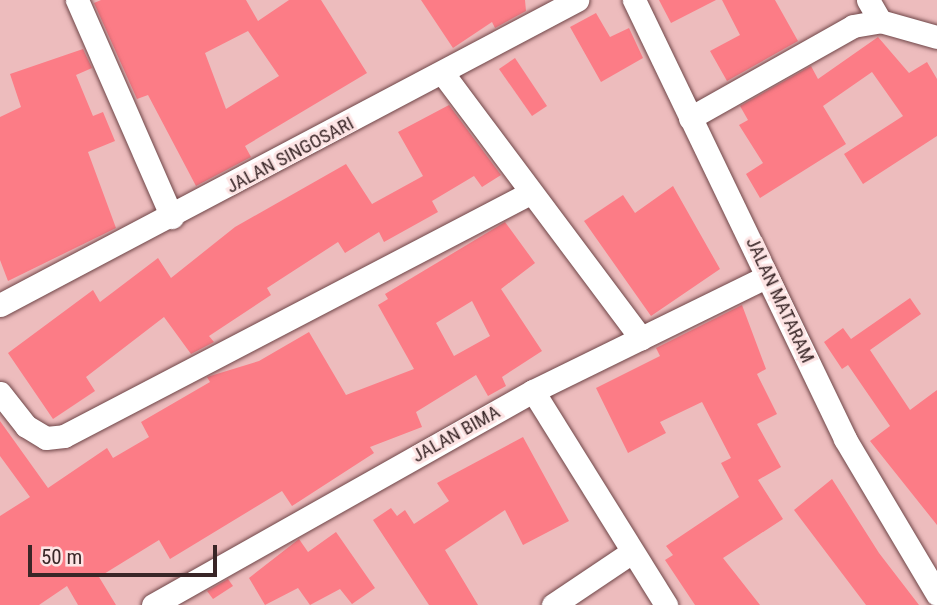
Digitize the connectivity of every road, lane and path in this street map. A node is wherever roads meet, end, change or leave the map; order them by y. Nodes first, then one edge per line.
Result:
1 (77, 0) edge
2 (578, 0) edge
3 (634, 0) edge
4 (868, 0) edge
5 (880, 21) junction
6 (937, 37) edge
7 (444, 75) junction
8 (690, 118) junction
9 (530, 193) junction
10 (172, 217) junction
11 (766, 277) junction
12 (3, 296) edge
13 (641, 338) junction
14 (533, 391) junction
15 (0, 393) edge
16 (632, 552) junction
17 (937, 594) edge
18 (153, 605) edge
19 (553, 605) edge
20 (666, 605) edge

1 - 10 street
2 - 7 street, JALAN SINGOSARI
3 - 8 street, JALAN MATARAM
4 - 5 street
5 - 6 street
5 - 8 street
7 - 9 street
7 - 10 street, JALAN SINGOSARI
8 - 11 street, JALAN MATARAM
9 - 13 street
9 - 15 street
10 - 12 street, JALAN SINGOSARI
11 - 13 street, JALAN BIMA
11 - 17 street, JALAN MATARAM
13 - 14 street, JALAN BIMA
14 - 16 street
14 - 18 street, JALAN BIMA
16 - 19 street
16 - 20 street

